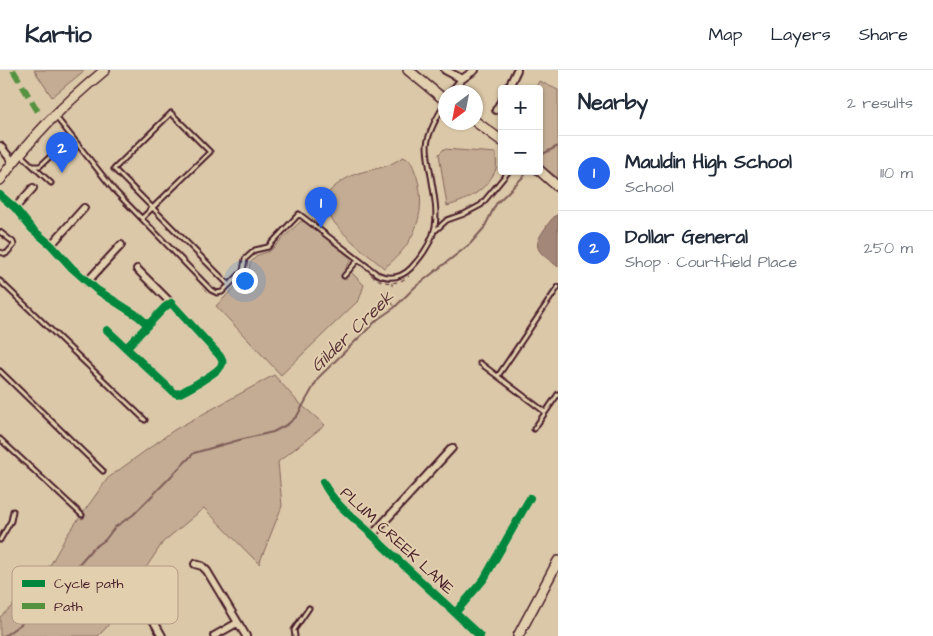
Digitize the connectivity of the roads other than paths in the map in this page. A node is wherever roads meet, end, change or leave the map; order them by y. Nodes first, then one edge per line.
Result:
1 (105, 70) edge
2 (408, 70) edge
3 (445, 70) edge
4 (474, 70) edge
5 (517, 70) edge
6 (462, 79) junction
7 (457, 85) edge
8 (510, 85) edge
9 (438, 94) edge
10 (498, 107) edge
11 (496, 110) dead end
12 (54, 115) junction
13 (438, 117) edge
14 (483, 127) edge
15 (498, 138) edge
16 (0, 146) edge
17 (54, 153) dead end
18 (20, 154) junction
19 (13, 162) junction
20 (32, 166) junction
21 (543, 174) edge
22 (506, 175) edge
23 (0, 180) edge
24 (51, 183) dead end
25 (558, 187) edge
26 (33, 188) dead end
27 (0, 195) edge
28 (15, 208) junction
29 (84, 208) dead end
30 (152, 209) junction
31 (142, 218) junction
32 (435, 231) junction
33 (0, 232) edge
34 (51, 245) junction
35 (121, 245) dead end
36 (0, 252) edge
37 (358, 260) junction
38 (137, 269) dead end
39 (344, 276) dead end
40 (0, 281) edge
41 (87, 282) junction
42 (229, 285) junction
43 (558, 287) edge
44 (171, 303) junction
45 (148, 324) junction
46 (107, 330) dead end
47 (126, 348) junction
48 (480, 363) dead end
49 (0, 372) edge
50 (498, 376) junction
51 (558, 394) edge
52 (546, 412) junction
53 (145, 420) dead end
54 (534, 429) dead end
55 (0, 439) edge
56 (452, 448) dead end
57 (103, 470) dead end
58 (323, 482) dead end
59 (530, 498) dead end
60 (13, 511) dead end
61 (82, 515) dead end
62 (373, 534) junction
63 (0, 540) edge
64 (558, 561) edge
65 (195, 564) dead end
66 (309, 608) dead end
67 (456, 612) junction
68 (237, 622) junction
69 (155, 624) edge
70 (162, 636) edge
71 (214, 636) edge
72 (246, 636) edge
73 (295, 636) edge
74 (480, 636) edge
75 (518, 636) edge

1 - 12 street
2 - 9 street
3 - 6 street
4 - 6 street
5 - 8 street
6 - 7 street
10 - 11 street
12 - 18 street
12 - 31 lane
13 - 32 lane
14 - 15 street
16 - 19 street
17 - 20 lane
18 - 19 street
18 - 20 lane
19 - 23 street
20 - 24 lane
21 - 25 street
22 - 32 lane
26 - 28 street
27 - 28 street
28 - 34 street
29 - 34 street
30 - 30 lane
30 - 31 lane
30 - 42 lane
31 - 42 lane
32 - 37 lane
33 - 36 lane
34 - 41 street
35 - 41 street
37 - 39 lane
37 - 42 lane
38 - 44 street
40 - 53 lane
41 - 45 street
43 - 50 lane
44 - 45 street
44 - 47 street
45 - 47 street
46 - 47 street
48 - 50 lane
49 - 57 lane
50 - 52 lane
51 - 52 lane
52 - 54 lane
55 - 61 lane
56 - 62 street
58 - 62 street, PLUM CREEK LANE
59 - 67 street
60 - 63 lane
62 - 67 street, PLUM CREEK LANE
64 - 75 street
65 - 68 street
66 - 73 lane
67 - 74 street, PLUM CREEK LANE
68 - 71 street
68 - 72 street
69 - 70 street

